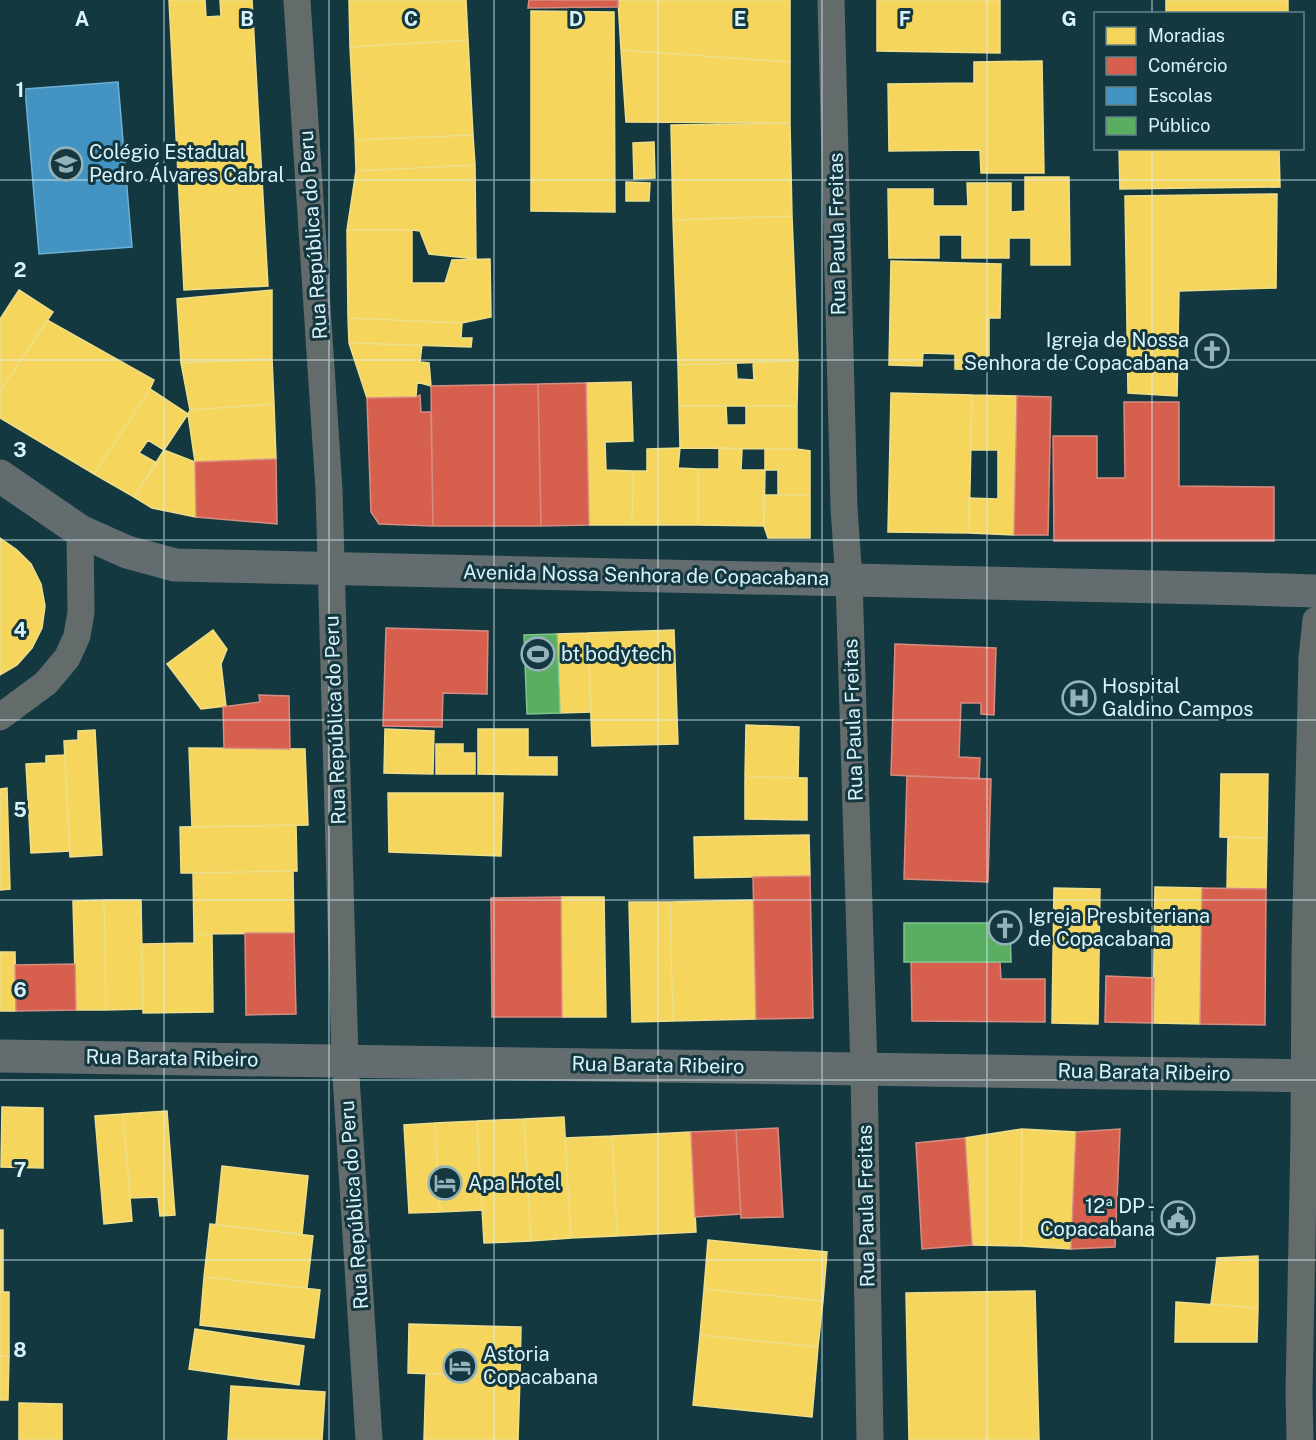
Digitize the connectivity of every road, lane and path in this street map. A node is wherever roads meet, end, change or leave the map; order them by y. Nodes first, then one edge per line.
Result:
1 (297, 0) edge
2 (831, 0) edge
3 (0, 476) edge
4 (80, 531) junction
5 (332, 568) junction
6 (849, 580) junction
7 (1316, 591) edge
8 (1316, 620) edge
9 (0, 717) edge
10 (0, 1056) edge
11 (345, 1061) junction
12 (864, 1069) junction
13 (1310, 1076) edge
14 (369, 1440) edge
15 (870, 1440) edge
16 (1300, 1440) edge

1 - 5 street, Rua República do Peru
2 - 6 street, Rua Paula Freitas
3 - 4 main road, Avenida Nossa Senhora de Copacabana
4 - 5 main road, Avenida Nossa Senhora de Copacabana
4 - 9 street
5 - 6 main road, Avenida Nossa Senhora de Copacabana
5 - 11 street, Rua República do Peru
6 - 7 main road, Avenida Nossa Senhora de Copacabana
6 - 12 street, Rua Paula Freitas
8 - 13 street
10 - 11 main road, Rua Barata Ribeiro
11 - 12 main road, Rua Barata Ribeiro
11 - 14 street, Rua República do Peru
12 - 13 main road, Rua Barata Ribeiro
12 - 15 street, Rua Paula Freitas
13 - 16 street

